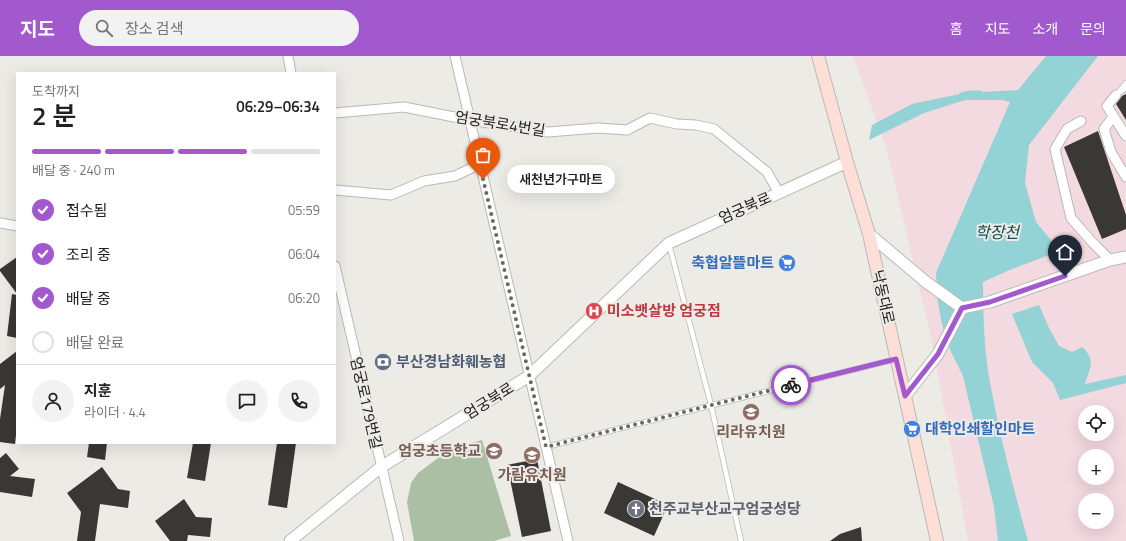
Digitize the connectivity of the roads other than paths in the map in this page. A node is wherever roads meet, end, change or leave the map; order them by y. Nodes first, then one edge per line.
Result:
1 (288, 56) edge
2 (454, 56) edge
3 (818, 56) edge
4 (291, 72) edge
5 (1126, 83) edge
6 (1126, 88) edge
7 (1116, 95) junction
8 (336, 113) edge
9 (1113, 117) junction
10 (469, 120) junction
11 (1081, 121) dead end
12 (1126, 136) edge
13 (847, 162) junction
14 (480, 164) junction
15 (1126, 177) edge
16 (336, 190) edge
17 (780, 192) junction
18 (0, 223) edge
19 (16, 226) edge
20 (869, 234) junction
21 (669, 243) junction
22 (1126, 257) edge
23 (1110, 260) junction
24 (336, 270) edge
25 (962, 308) junction
26 (896, 359) junction
27 (529, 376) junction
28 (905, 396) junction
29 (711, 405) junction
30 (546, 447) junction
31 (381, 467) junction
32 (290, 541) edge
33 (399, 541) edge
34 (568, 541) edge
35 (741, 541) edge
36 (937, 541) edge

1 - 4 street
2 - 10 street
3 - 13 main road, 낙동대로
5 - 7 lane
6 - 7 lane
7 - 9 street
8 - 10 street, 엄궁북로4번길
9 - 12 street
9 - 15 street
10 - 14 street
10 - 17 street, 엄궁북로4번길
11 - 23 street
13 - 17 street, 엄궁북로
13 - 20 main road, 낙동대로
14 - 16 street
14 - 27 street
17 - 21 street, 엄궁북로
18 - 19 street
20 - 25 street
20 - 26 main road, 낙동대로
21 - 27 street, 엄궁북로
21 - 29 lane
22 - 23 street
23 - 25 street
24 - 31 street, 엄궁로179번길
25 - 28 street
26 - 28 main road, 낙동대로
26 - 29 lane
27 - 30 street
27 - 31 street, 엄궁북로
28 - 36 main road, 낙동대로
29 - 30 lane
29 - 35 lane
30 - 34 street
31 - 32 street, 엄궁북로
31 - 33 street, 엄궁로179번길

